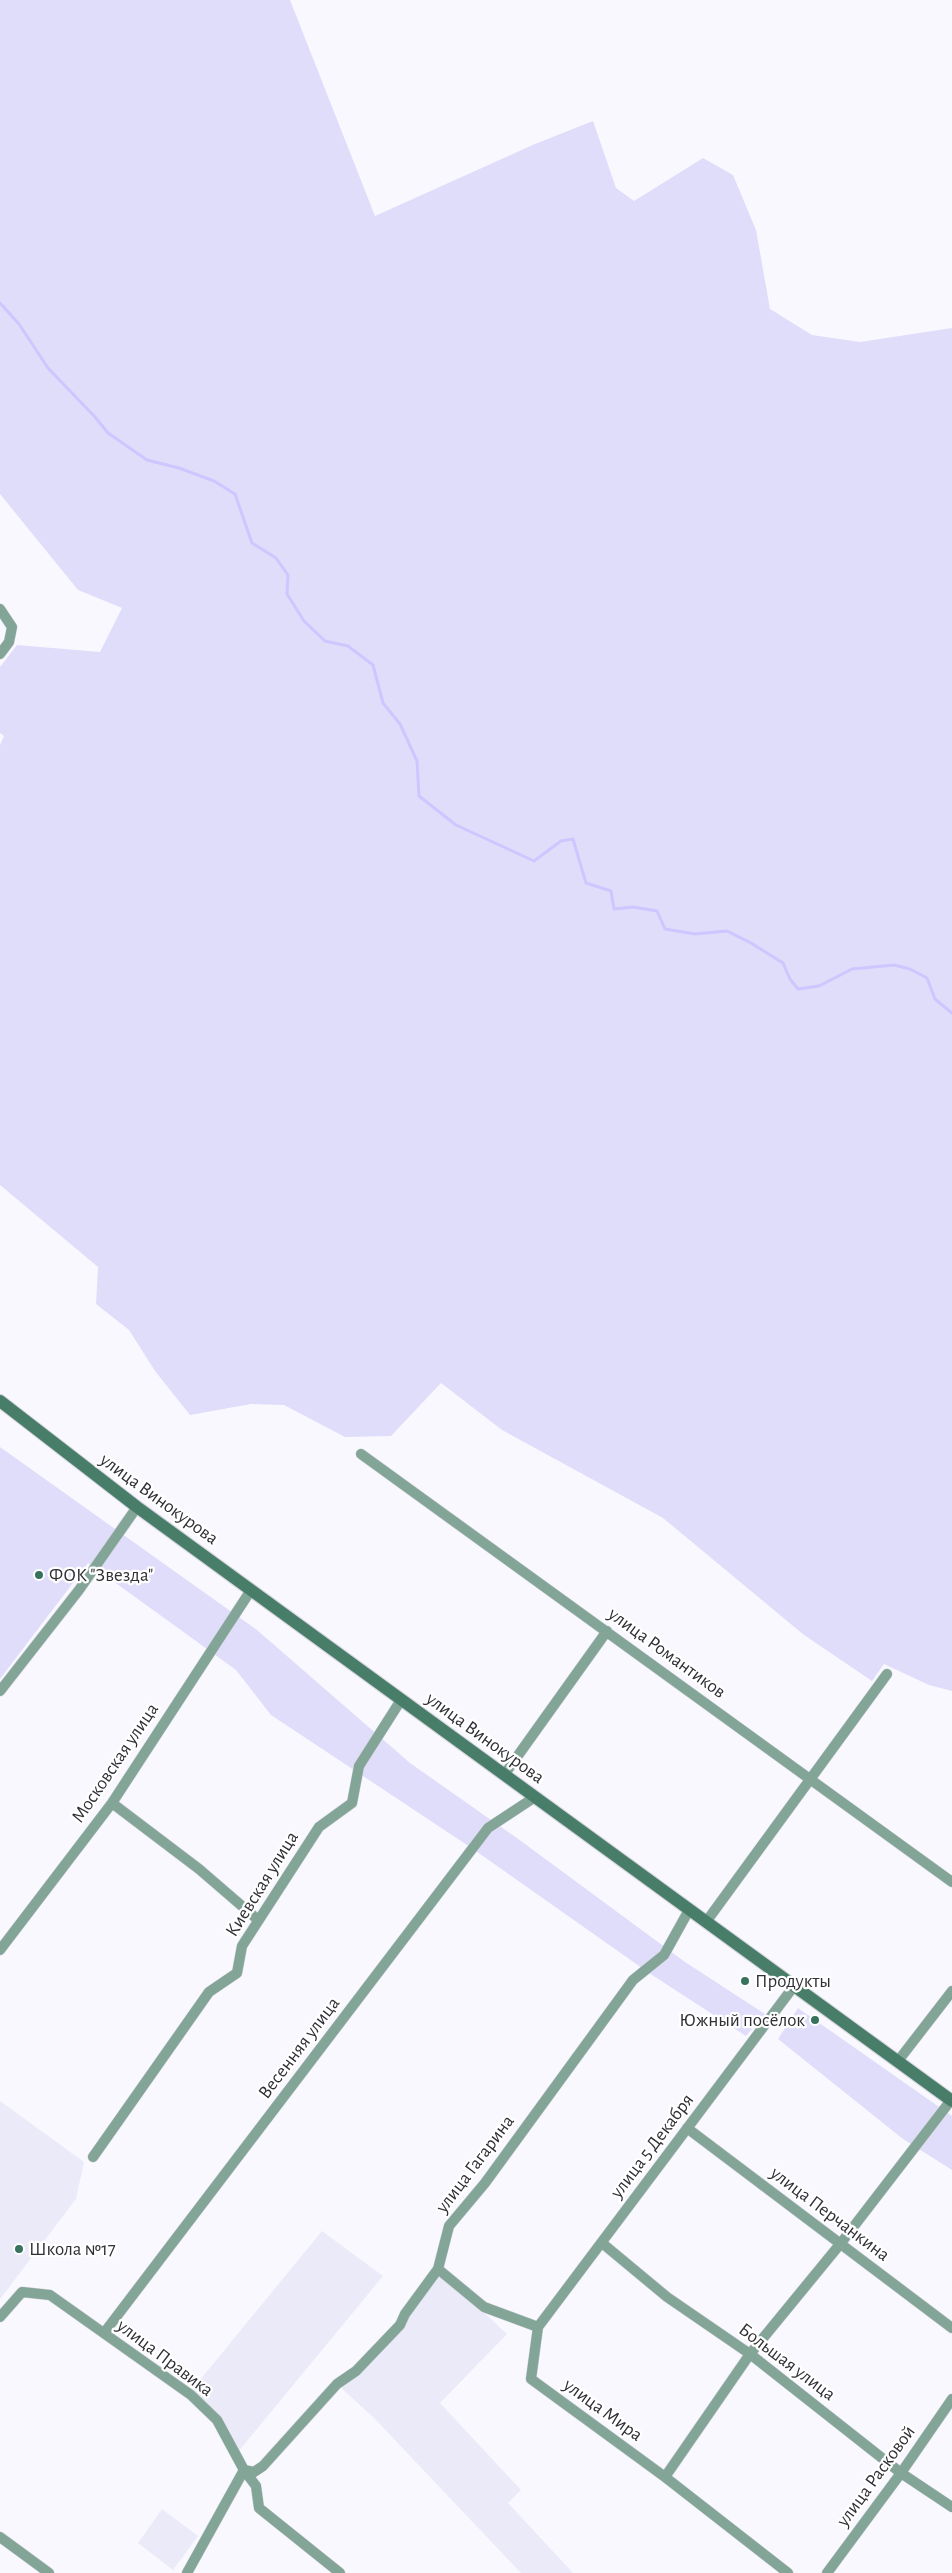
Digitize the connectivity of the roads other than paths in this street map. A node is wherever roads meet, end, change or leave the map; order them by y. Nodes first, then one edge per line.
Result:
1 (0, 609) edge
2 (0, 654) edge
3 (0, 1401) edge
4 (361, 1454) dead end
5 (137, 1507) junction
6 (251, 1590) junction
7 (607, 1631) junction
8 (887, 1674) dead end
9 (0, 1691) edge
10 (401, 1700) junction
11 (504, 1775) junction
12 (810, 1781) junction
13 (535, 1798) junction
14 (112, 1803) junction
15 (952, 1882) edge
16 (689, 1910) junction
17 (258, 1919) junction
18 (706, 1922) junction
19 (0, 1950) edge
20 (794, 1986) junction
21 (952, 1991) edge
22 (898, 2061) junction
23 (951, 2100) edge
24 (687, 2128) junction
25 (93, 2157) dead end
26 (602, 2243) junction
27 (840, 2243) junction
28 (438, 2269) junction
29 (0, 2318) edge
30 (538, 2327) junction
31 (952, 2328) edge
32 (104, 2333) junction
33 (750, 2354) junction
34 (952, 2399) edge
35 (244, 2470) junction
36 (901, 2473) junction
37 (665, 2478) junction
38 (952, 2507) edge
39 (0, 2537) edge
40 (49, 2573) edge
41 (187, 2573) edge
42 (340, 2573) edge
43 (788, 2573) edge
44 (827, 2573) edge

1 - 2 street
3 - 5 main road, улица Винокурова
4 - 7 street, улица Романтиков
5 - 6 main road, улица Винокурова
5 - 9 street
6 - 10 main road, улица Винокурова
6 - 14 street, Московская улица
7 - 11 street
7 - 12 street, улица Романтиков
8 - 12 street
10 - 11 main road, улица Винокурова
10 - 17 street, Киевская улица
11 - 13 main road, улица Винокурова
12 - 15 street, улица Романтиков
12 - 18 street
13 - 16 main road, улица Винокурова
13 - 32 street, Весенняя улица
14 - 17 street
14 - 19 street, Московская улица
16 - 18 main road, улица Винокурова
16 - 28 street, улица Гагарина
17 - 25 street, Киевская улица
18 - 20 main road, улица Винокурова
20 - 22 main road, улица Винокурова
20 - 24 street, улица 5 Декабря
21 - 22 street
22 - 23 main road, улица Винокурова
23 - 27 street
24 - 26 street, улица 5 Декабря
24 - 27 street, улица Перчанкина
26 - 30 street, улица 5 Декабря
26 - 33 street, Большая улица
27 - 31 street, улица Перчанкина
27 - 33 street
28 - 30 street
28 - 35 street, улица Гагарина
29 - 32 street, улица Правика
30 - 37 street, улица Мира
32 - 35 street, улица Правика
33 - 36 street, Большая улица
33 - 37 street
34 - 36 street, улица Расковой
35 - 41 street
35 - 42 street, улица Правика
36 - 38 street, Большая улица
36 - 44 street, улица Расковой
37 - 43 street, улица Мира
39 - 40 street

